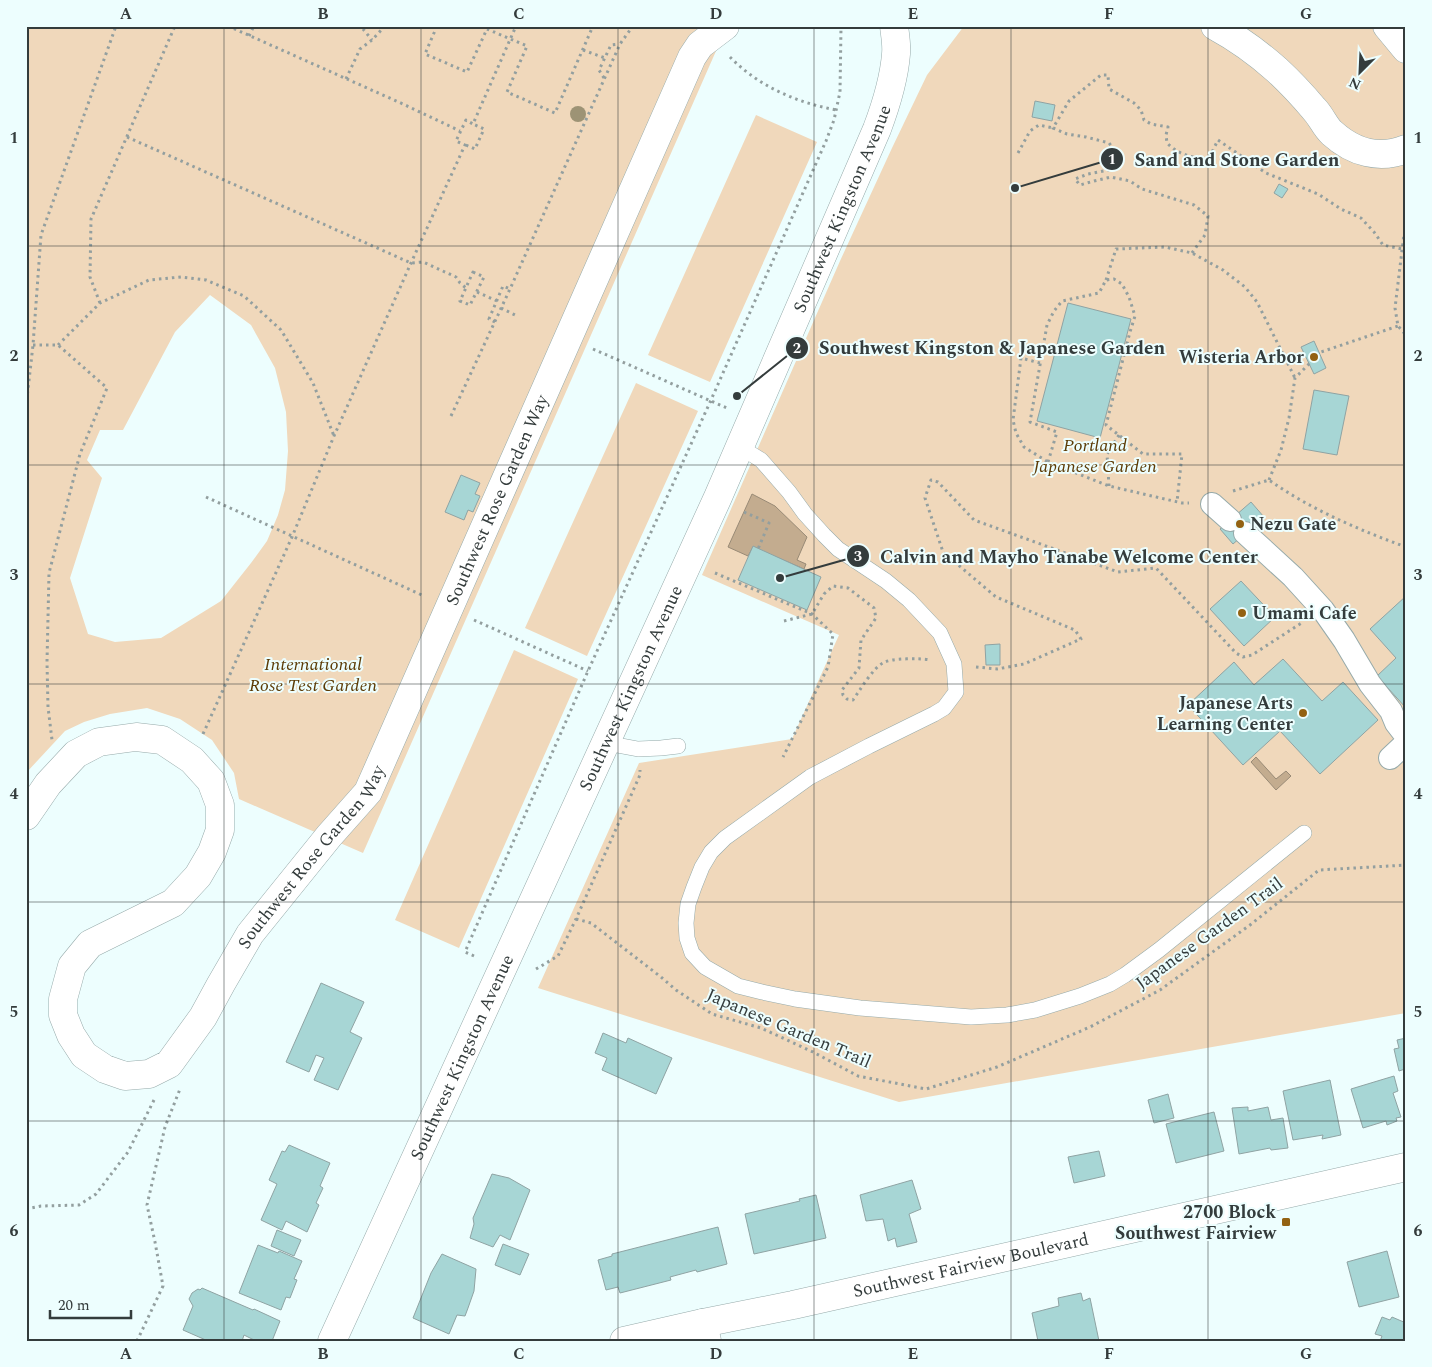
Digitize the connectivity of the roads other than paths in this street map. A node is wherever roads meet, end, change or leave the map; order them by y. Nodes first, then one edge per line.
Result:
1 (894, 26) edge
2 (1215, 26) edge
3 (1387, 26) edge
4 (725, 40) edge
5 (1406, 49) edge
6 (1406, 149) edge
7 (740, 447) junction
8 (1212, 504) road end
9 (1406, 736) edge
10 (606, 743) junction
11 (678, 746) dead end
12 (26, 816) edge
13 (1304, 832) dead end
14 (1406, 1167) edge
15 (705, 1332) edge
16 (332, 1341) edge
17 (624, 1341) edge

1 - 7 street, Southwest Kingston Avenue
2 - 6 street
3 - 5 street
4 - 12 street, Southwest Rose Garden Way
7 - 10 street, Southwest Kingston Avenue
7 - 13 lane
8 - 9 street
10 - 11 lane
10 - 16 street, Southwest Kingston Avenue
14 - 15 street, Southwest Fairview Boulevard
15 - 17 street, Southwest Fairview Boulevard

